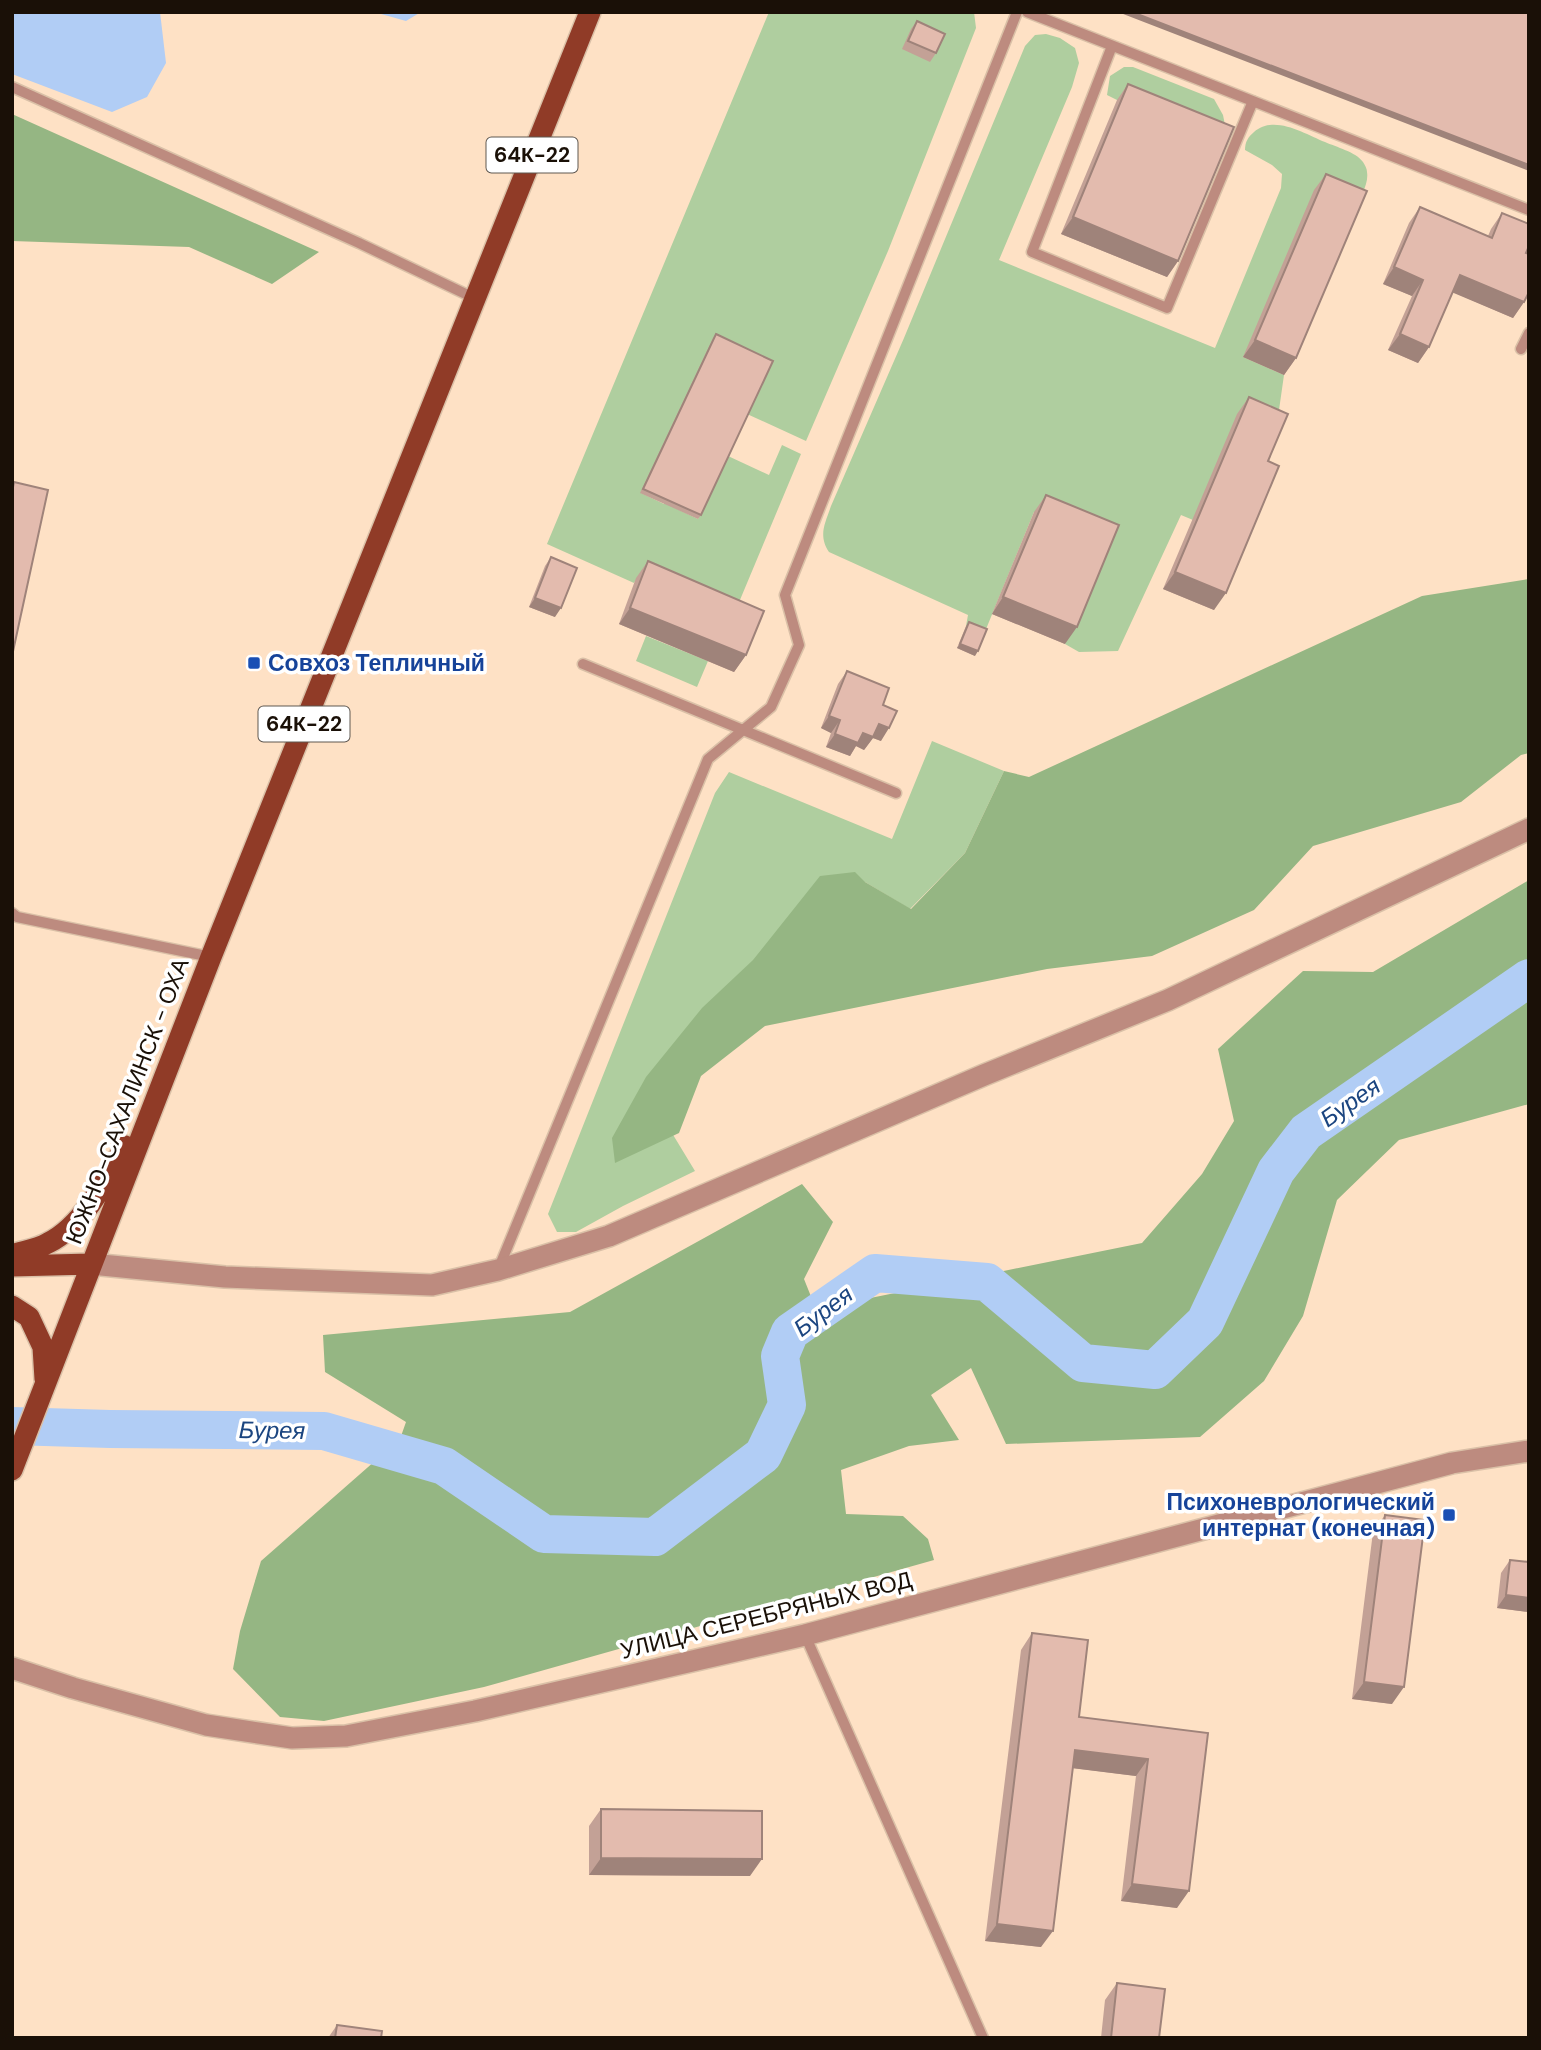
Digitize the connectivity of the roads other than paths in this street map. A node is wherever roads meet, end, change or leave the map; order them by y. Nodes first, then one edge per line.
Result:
1 (590, 12) edge
2 (1017, 12) edge
3 (1027, 12) edge
4 (1112, 46) junction
5 (12, 87) edge
6 (1253, 101) junction
7 (1529, 210) edge
8 (474, 298) junction
9 (1529, 333) edge
10 (1521, 349) dead end
11 (583, 663) dead end
12 (743, 730) junction
13 (896, 793) dead end
14 (1529, 829) edge
15 (14, 919) edge
16 (211, 957) junction
17 (163, 1080) junction
18 (12, 1255) edge
19 (91, 1264) junction
20 (12, 1266) edge
21 (498, 1270) junction
22 (12, 1306) edge
23 (43, 1393) junction
24 (1529, 1451) edge
25 (13, 1467) edge
26 (805, 1635) junction
27 (12, 1668) edge
28 (983, 2038) edge

1 - 8 main road, 64К-22
2 - 12 lane
3 - 4 lane
4 - 6 lane
4 - 6 lane
5 - 8 lane
6 - 7 lane
8 - 16 main road, 64К-22
9 - 10 lane
11 - 12 lane
12 - 13 lane
12 - 21 lane
14 - 21 street
15 - 16 lane
16 - 17 main road, ЮЖНО-САХАЛИНСК - ОХА / 64К-22
17 - 18 main road
17 - 19 main road, ЮЖНО-САХАЛИНСК - ОХА / 64К-22
19 - 20 main road
19 - 21 street
19 - 23 main road, ЮЖНО-САХАЛИНСК - ОХА
22 - 23 main road
23 - 25 main road, ЮЖНО-САХАЛИНСК - ОХА
24 - 26 street, УЛИЦА СЕРЕБРЯНЫХ ВОД
26 - 27 street, УЛИЦА СЕРЕБРЯНЫХ ВОД
26 - 28 lane

